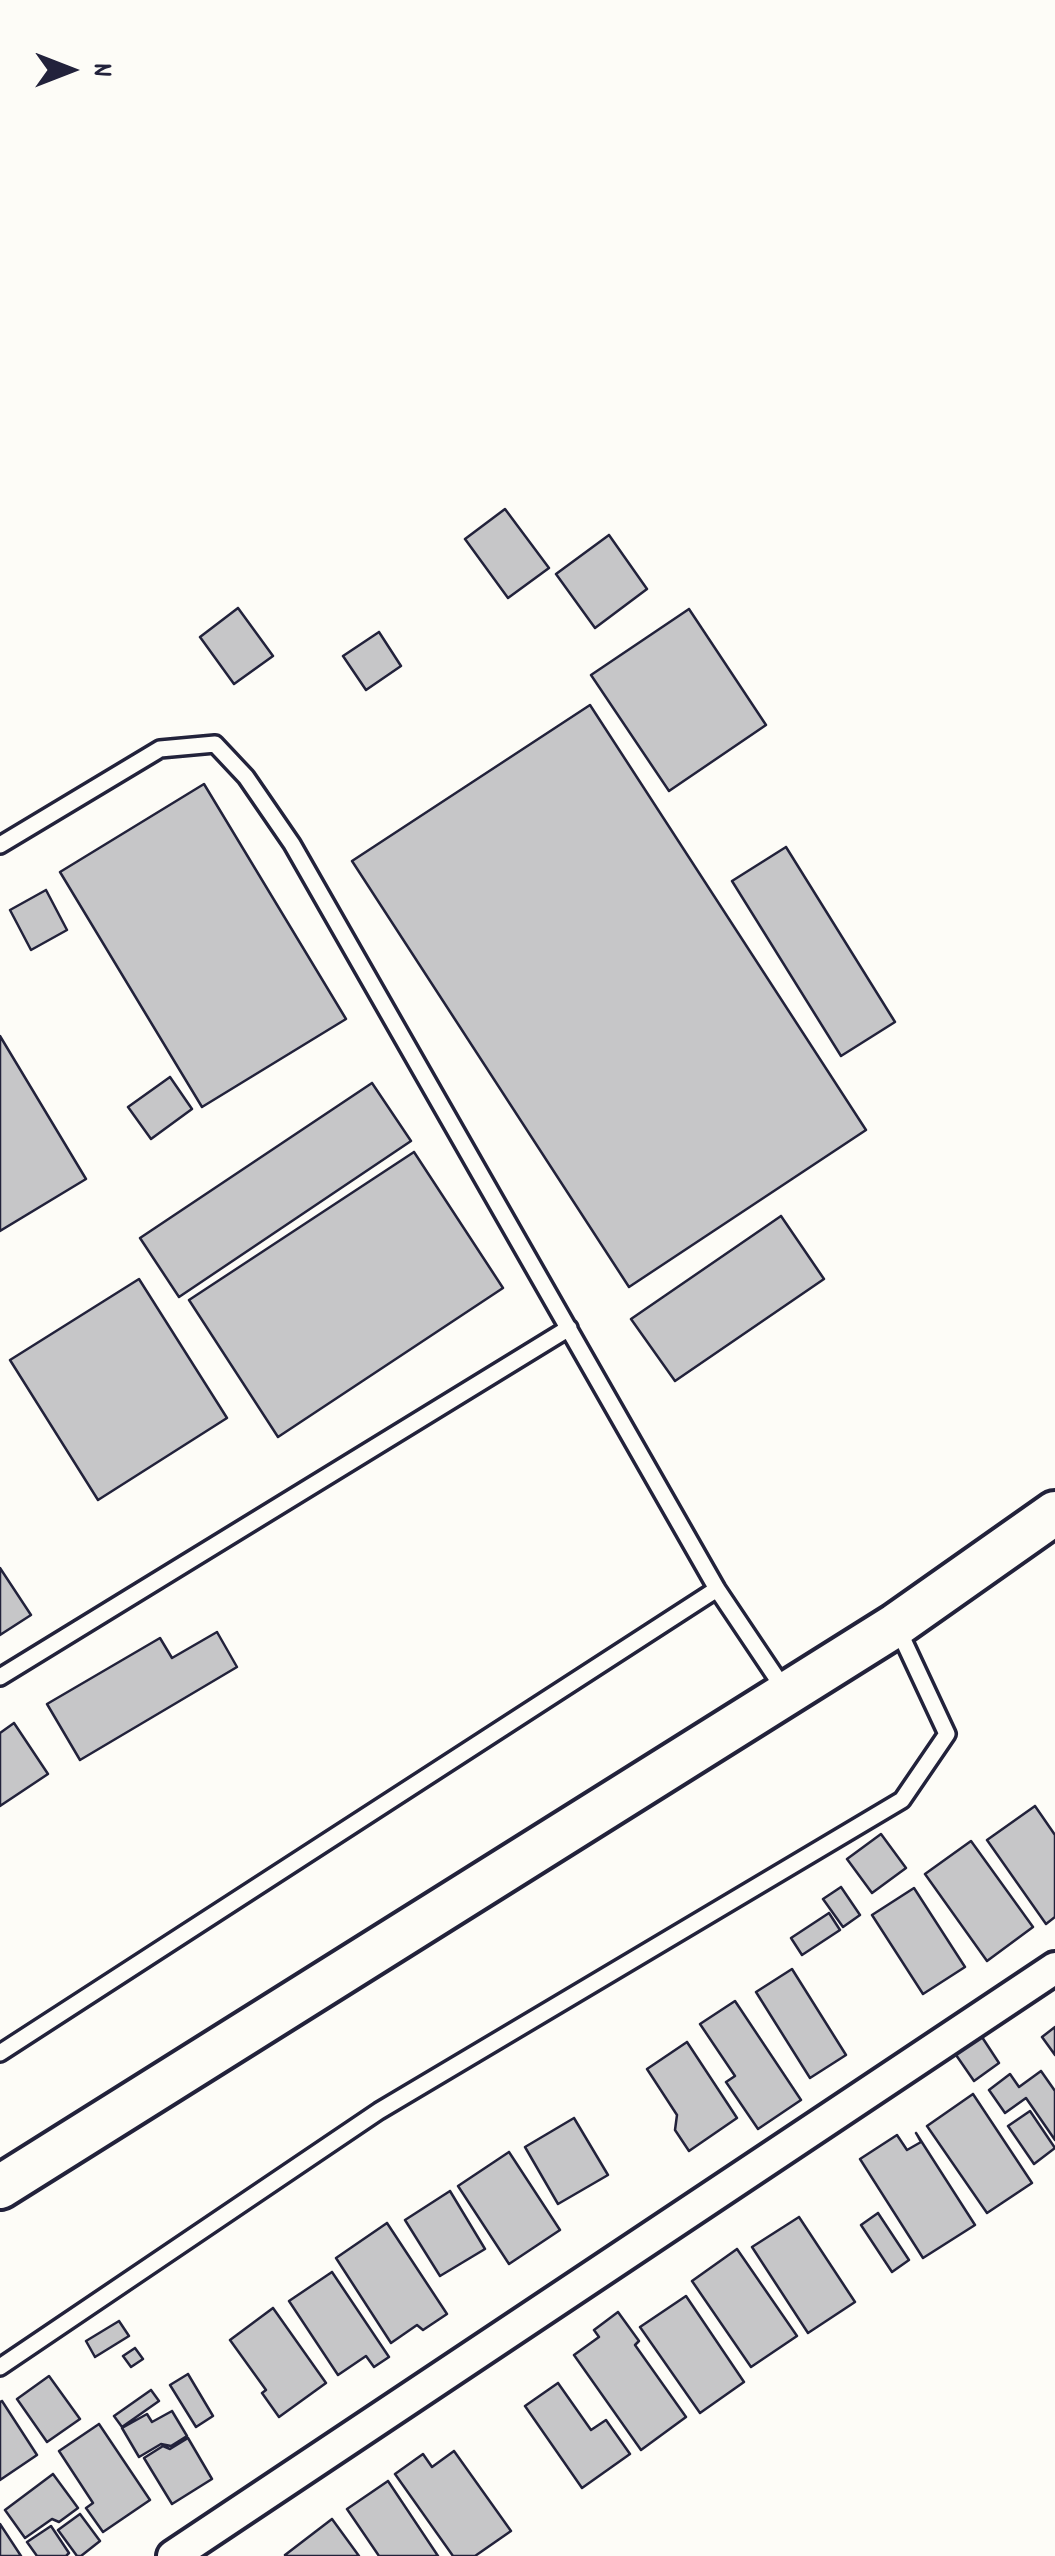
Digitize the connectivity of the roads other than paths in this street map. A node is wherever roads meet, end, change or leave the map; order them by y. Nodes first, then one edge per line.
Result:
1 (0, 845) edge
2 (569, 1328) junction
3 (1055, 1513) edge
4 (716, 1589) junction
5 (896, 1625) junction
6 (0, 1677) edge
7 (786, 1692) junction
8 (1055, 1968) edge
9 (0, 2053) edge
10 (0, 2187) edge
11 (0, 2368) edge
12 (173, 2556) edge

1 - 2 lane
2 - 4 lane
2 - 6 lane
3 - 5 main road
4 - 7 lane
4 - 9 lane
5 - 7 main road
5 - 11 lane
7 - 10 main road
8 - 12 street

